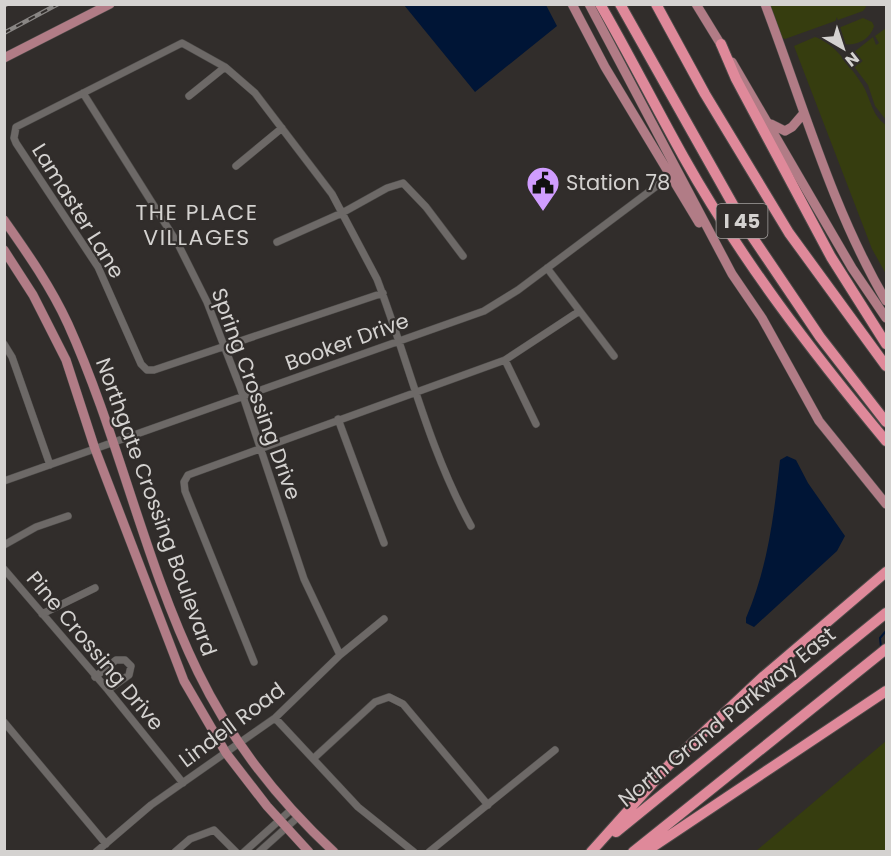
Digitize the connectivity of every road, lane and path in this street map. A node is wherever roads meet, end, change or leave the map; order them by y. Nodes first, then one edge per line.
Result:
1 (110, 4) edge
2 (572, 4) edge
3 (590, 4) edge
4 (600, 4) edge
5 (620, 4) edge
6 (656, 4) edge
7 (696, 4) edge
8 (765, 4) edge
9 (721, 44) junction
10 (4, 58) edge
11 (225, 67) junction
12 (83, 93) junction
13 (189, 96) dead end
14 (804, 113) junction
15 (766, 120) junction
16 (282, 128) junction
17 (236, 166) dead end
18 (670, 176) junction
19 (342, 213) junction
20 (4, 220) edge
21 (277, 242) dead end
22 (4, 250) edge
23 (463, 255) dead end
24 (547, 268) junction
25 (732, 274) junction
26 (383, 293) junction
27 (886, 301) edge
28 (578, 312) junction
29 (886, 318) edge
30 (67, 322) junction
31 (50, 331) junction
32 (400, 341) junction
33 (4, 344) edge
34 (886, 344) edge
35 (225, 348) junction
36 (614, 356) dead end
37 (505, 360) junction
38 (886, 366) edge
39 (415, 392) junction
40 (243, 396) junction
41 (338, 419) junction
42 (886, 422) edge
43 (536, 424) dead end
44 (886, 441) edge
45 (113, 443) junction
46 (258, 448) junction
47 (95, 449) junction
48 (50, 465) junction
49 (4, 481) edge
50 (886, 504) edge
51 (68, 516) dead end
52 (471, 526) dead end
53 (384, 543) dead end
54 (4, 545) edge
55 (4, 569) edge
56 (886, 572) edge
57 (94, 588) dead end
58 (167, 597) junction
59 (153, 601) junction
60 (886, 613) edge
61 (42, 614) junction
62 (384, 620) dead end
63 (886, 649) edge
64 (340, 655) junction
65 (254, 662) dead end
66 (95, 676) junction
67 (108, 690) junction
68 (886, 691) edge
69 (275, 718) junction
70 (4, 722) edge
71 (240, 744) junction
72 (555, 750) dead end
73 (226, 753) junction
74 (314, 758) junction
75 (183, 783) junction
76 (488, 805) junction
77 (295, 813) junction
78 (279, 819) junction
79 (286, 827) junction
80 (106, 844) junction
81 (96, 852) edge
82 (175, 852) edge
83 (236, 852) edge
84 (244, 852) edge
85 (260, 852) edge
86 (309, 852) edge
87 (334, 852) edge
88 (414, 852) edge
89 (429, 852) edge
90 (592, 852) edge
91 (633, 852) edge
92 (645, 852) edge

1 - 10 main road
2 - 18 main road
3 - 25 main road
4 - 44 highway
5 - 42 highway, I 45
6 - 38 highway, I 45
7 - 9 main road
8 - 14 main road
9 - 15 main road
9 - 34 highway
11 - 12 street
11 - 13 street
11 - 16 street
12 - 35 street, Spring Crossing Drive
12 - 35 street, Lamaster Lane
14 - 15 main road
14 - 27 main road
15 - 29 main road
16 - 17 street
16 - 19 street
18 - 24 street, Booker Drive
18 - 25 main road
19 - 21 street
19 - 23 street
19 - 26 street
20 - 30 main road, Northgate Crossing Boulevard
22 - 31 main road, Northgate Crossing Boulevard
24 - 28 street
24 - 32 street, Booker Drive
25 - 50 main road
26 - 32 street
26 - 35 street
28 - 36 street
28 - 37 street
30 - 31 main road
30 - 45 main road, Northgate Crossing Boulevard
31 - 47 main road, Northgate Crossing Boulevard
32 - 39 street
32 - 40 street, Booker Drive
33 - 48 street
35 - 40 street, Spring Crossing Drive
37 - 39 street
37 - 43 street
39 - 41 street
39 - 52 street
40 - 45 street, Booker Drive
40 - 46 street, Spring Crossing Drive
41 - 46 street
41 - 53 street
45 - 47 street, Booker Drive
45 - 58 main road, Northgate Crossing Boulevard
46 - 64 street, Spring Crossing Drive
46 - 65 street
47 - 48 street, Booker Drive
47 - 59 main road, Northgate Crossing Boulevard
48 - 49 street, Booker Drive
51 - 54 street
55 - 61 street, Pine Crossing Drive
56 - 90 highway
57 - 61 street
58 - 59 main road
58 - 71 main road, Northgate Crossing Boulevard
59 - 73 main road, Northgate Crossing Boulevard
60 - 90 highway, North Grand Parkway East
61 - 66 street, Pine Crossing Drive
62 - 64 street, Lindell Road
63 - 91 highway
64 - 69 street, Lindell Road
66 - 67 street, Pine Crossing Drive
66 - 67 street
67 - 75 street, Pine Crossing Drive
68 - 92 highway
69 - 71 street, Lindell Road
69 - 74 street
70 - 80 street
71 - 73 street, Lindell Road
71 - 77 main road, Northgate Crossing Boulevard
72 - 76 street
73 - 75 street, Lindell Road
73 - 78 main road, Northgate Crossing Boulevard
74 - 76 street
74 - 88 street
75 - 80 street, Lindell Road
76 - 89 street
77 - 78 street
77 - 79 street
77 - 87 main road, Northgate Crossing Boulevard
78 - 79 main road, Northgate Crossing Boulevard
78 - 84 street
79 - 85 street
79 - 86 main road, Northgate Crossing Boulevard
80 - 81 street, Lindell Road
82 - 83 street

